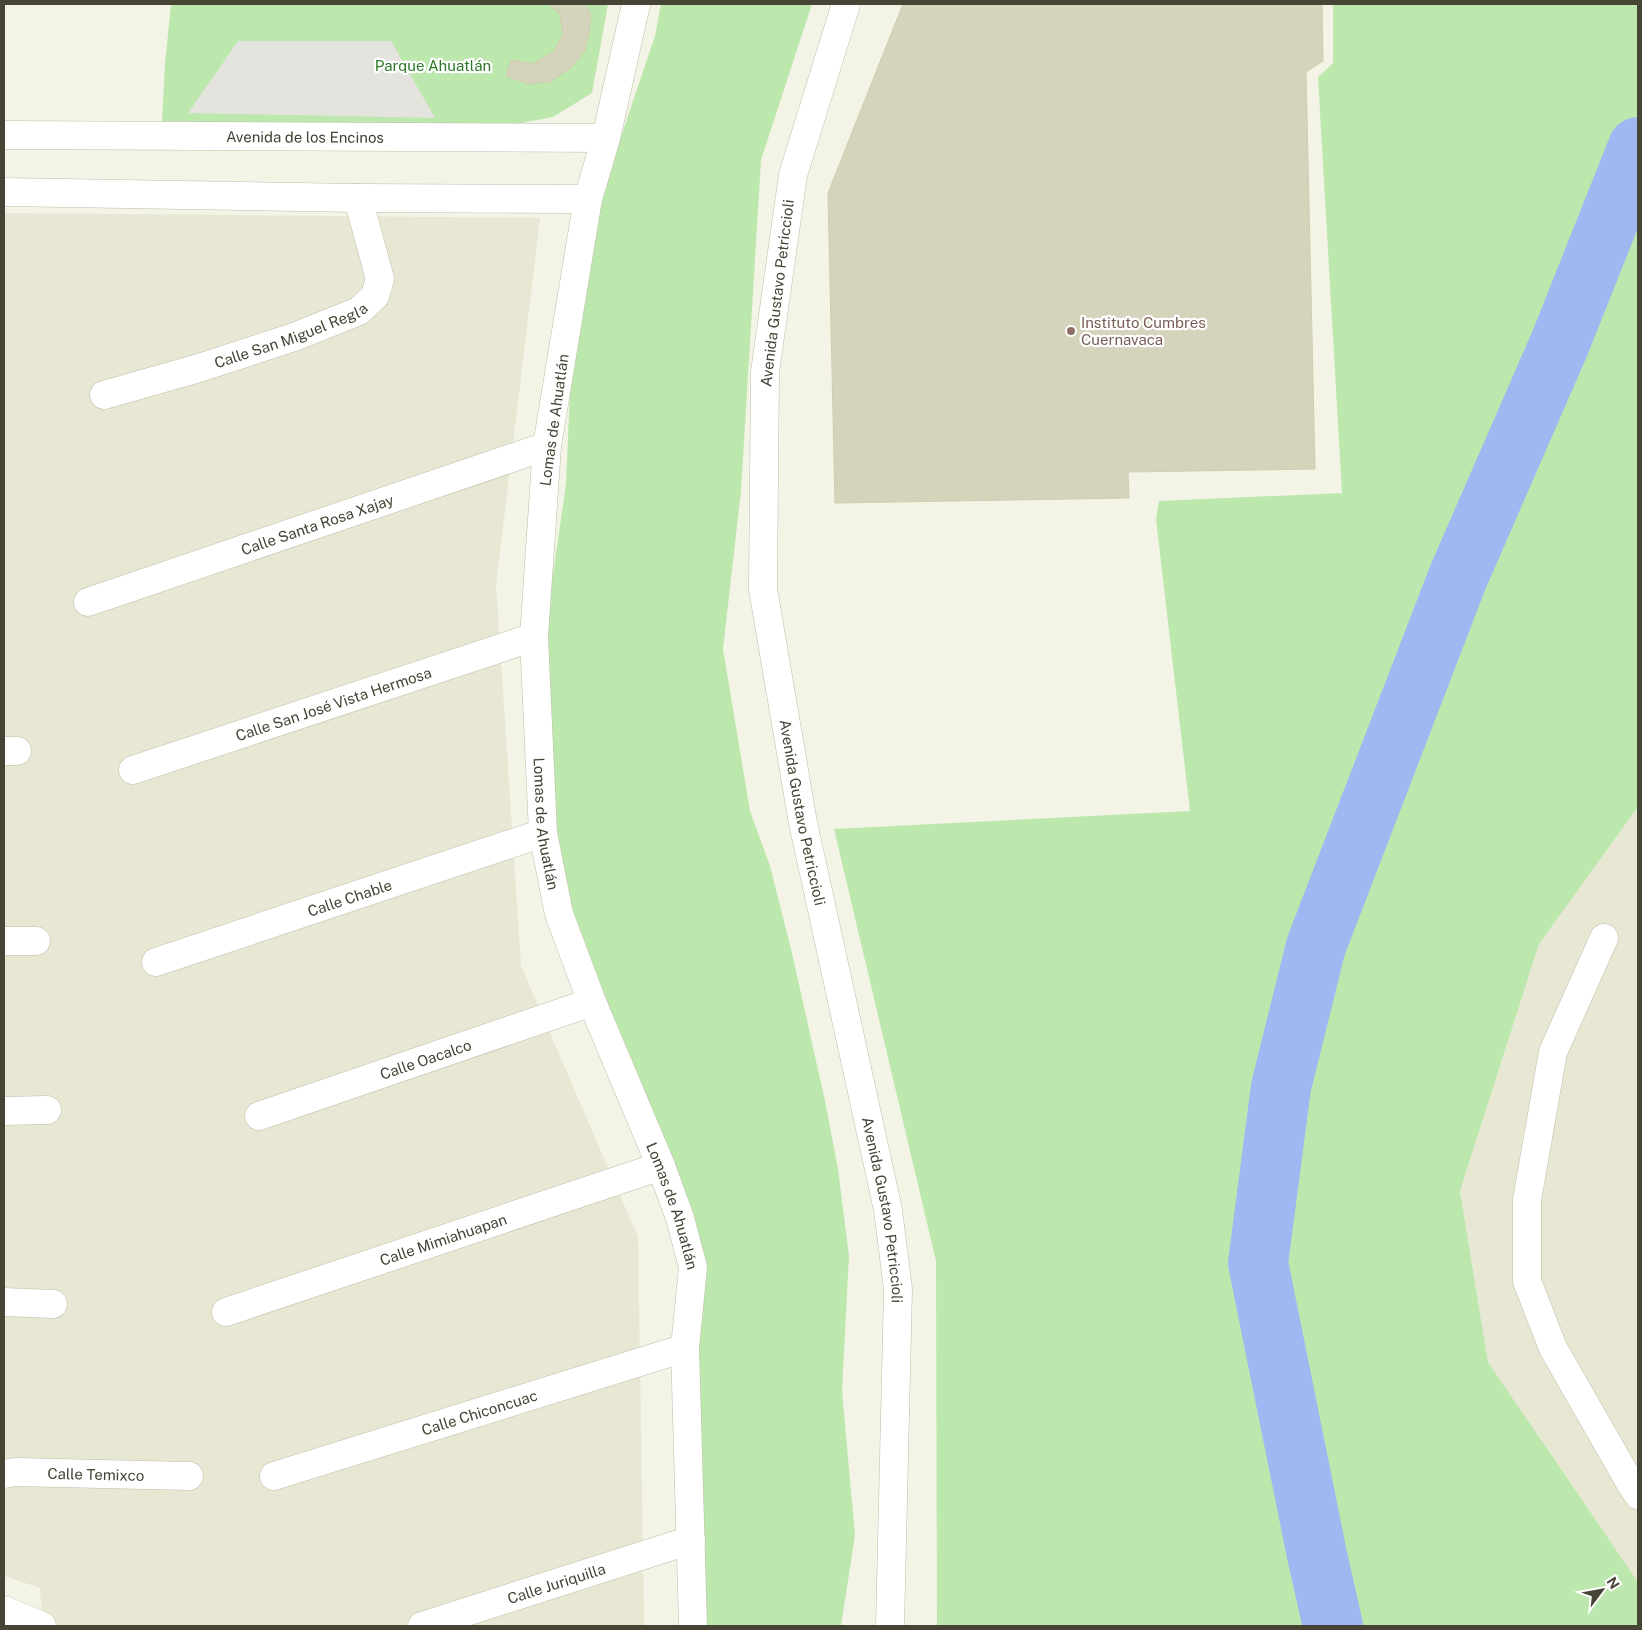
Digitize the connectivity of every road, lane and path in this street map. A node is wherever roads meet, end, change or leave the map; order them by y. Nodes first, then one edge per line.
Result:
1 (636, 4) edge
2 (846, 4) edge
3 (4, 135) edge
4 (606, 138) junction
5 (4, 192) edge
6 (358, 198) junction
7 (588, 199) junction
8 (104, 395) dead end
9 (547, 446) junction
10 (88, 602) dead end
11 (534, 638) junction
12 (133, 770) dead end
13 (542, 833) junction
14 (1604, 938) dead end
15 (4, 941) edge
16 (36, 941) dead end
17 (156, 962) dead end
18 (592, 1002) junction
19 (47, 1110) dead end
20 (4, 1112) edge
21 (260, 1116) dead end
22 (661, 1166) junction
23 (4, 1302) edge
24 (53, 1304) dead end
25 (226, 1312) dead end
26 (685, 1348) junction
27 (4, 1474) edge
28 (189, 1476) dead end
29 (274, 1476) dead end
30 (1638, 1495) edge
31 (691, 1540) junction
32 (4, 1610) edge
33 (42, 1626) edge
34 (422, 1626) edge
35 (693, 1626) edge
36 (890, 1626) edge

1 - 4 street, Lomas de Ahuatlán
2 - 36 street, Avenida Gustavo Petriccioli
3 - 4 street, Avenida de los Encinos
4 - 7 street, Lomas de Ahuatlán
5 - 6 street
6 - 7 street
6 - 8 street, Calle San Miguel Regla
7 - 9 street, Lomas de Ahuatlán
9 - 10 street, Calle Santa Rosa Xajay
9 - 11 street, Lomas de Ahuatlán
11 - 12 street, Calle San José Vista Hermosa
11 - 13 street, Lomas de Ahuatlán
13 - 17 street, Calle Chable
13 - 18 street, Lomas de Ahuatlán
14 - 30 street
15 - 16 street
18 - 21 street, Calle Oacalco
18 - 22 street, Lomas de Ahuatlán
19 - 20 street
22 - 25 street, Calle Mimiahuapan
22 - 26 street, Lomas de Ahuatlán
23 - 24 street
26 - 29 street, Calle Chiconcuac
26 - 31 street, Lomas de Ahuatlán
27 - 28 street, Calle Temixco
31 - 34 street, Calle Juriquilla
31 - 35 street, Lomas de Ahuatlán
32 - 33 street

